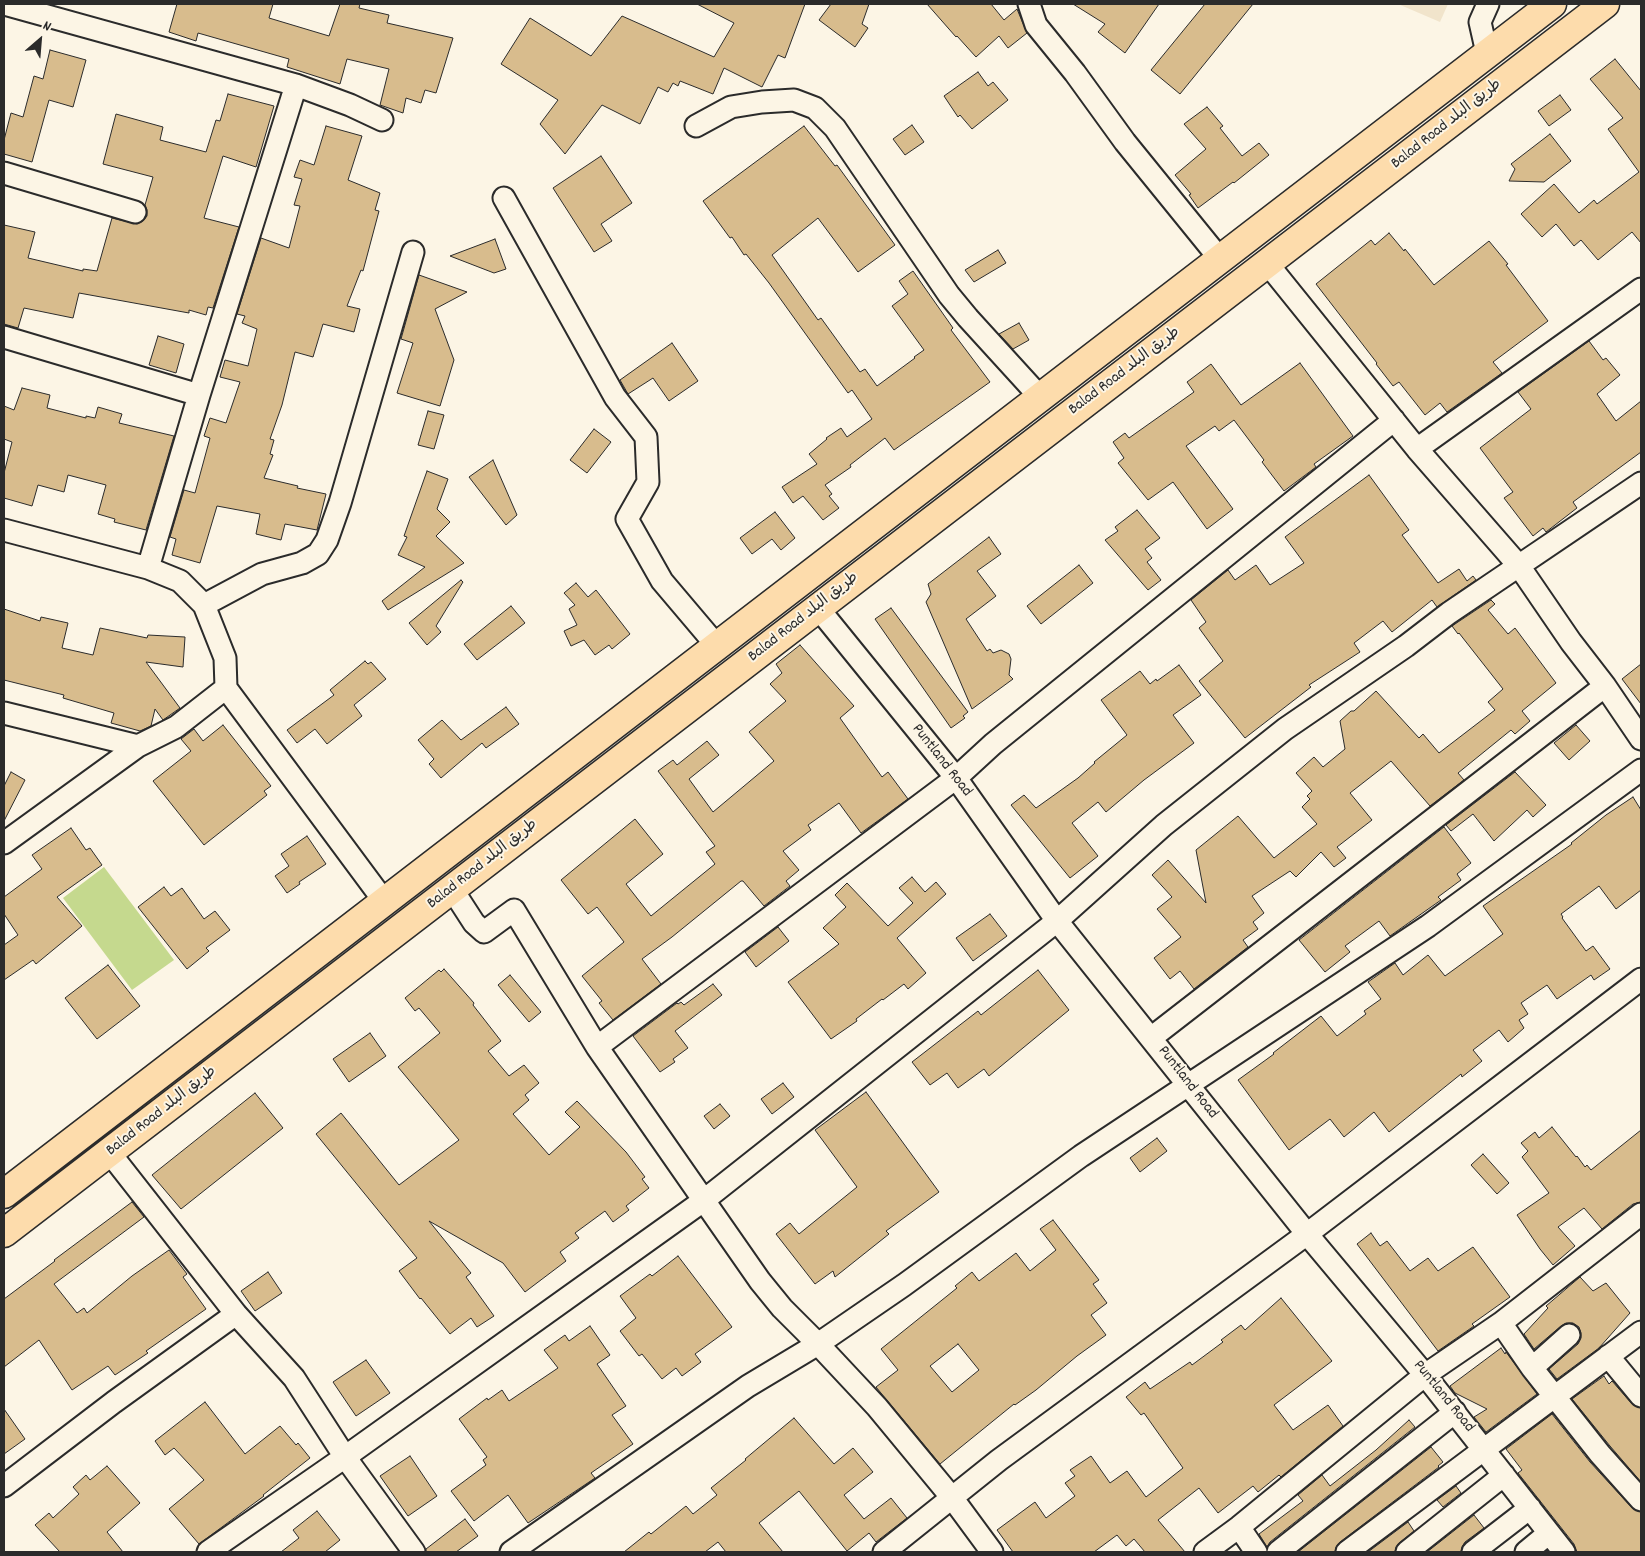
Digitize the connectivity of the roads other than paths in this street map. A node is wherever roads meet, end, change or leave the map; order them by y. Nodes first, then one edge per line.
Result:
1 (4, 4) edge
2 (1029, 4) edge
3 (1488, 4) edge
4 (1552, 4) edge
5 (1605, 4) edge
6 (1487, 54) junction
7 (296, 85) junction
8 (382, 120) dead end
9 (696, 126) dead end
10 (4, 173) edge
11 (504, 198) dead end
12 (135, 212) dead end
13 (413, 252) dead end
14 (1220, 259) junction
15 (1268, 263) junction
16 (1641, 290) edge
17 (4, 336) edge
18 (199, 395) junction
19 (1040, 398) junction
20 (1394, 420) junction
21 (1417, 449) junction
22 (1641, 483) edge
23 (4, 530) edge
24 (1519, 566) junction
25 (148, 568) junction
26 (204, 605) junction
27 (818, 608) junction
28 (717, 646) junction
29 (1605, 686) junction
30 (226, 688) junction
31 (4, 714) edge
32 (1641, 739) edge
33 (138, 746) junction
34 (1641, 770) edge
35 (956, 778) junction
36 (4, 843) edge
37 (452, 889) junction
38 (384, 902) junction
39 (1057, 921) junction
40 (1641, 980) edge
41 (1152, 1038) junction
42 (597, 1047) junction
43 (1188, 1086) junction
44 (109, 1152) junction
45 (4, 1194) edge
46 (703, 1201) junction
47 (1641, 1214) edge
48 (4, 1233) edge
49 (1307, 1234) junction
50 (236, 1314) junction
51 (1501, 1323) junction
52 (1641, 1332) edge
53 (1569, 1335) dead end
54 (818, 1344) junction
55 (1608, 1356) junction
56 (1532, 1368) junction
57 (1425, 1375) junction
58 (1555, 1396) junction
59 (1641, 1396) edge
60 (1455, 1412) junction
61 (1484, 1449) junction
62 (345, 1456) junction
63 (1504, 1475) junction
64 (4, 1486) edge
65 (1639, 1493) edge
66 (953, 1499) junction
67 (1530, 1508) junction
68 (1239, 1527) junction
69 (1549, 1533) junction
70 (208, 1552) edge
71 (414, 1552) edge
72 (511, 1552) edge
73 (884, 1552) edge
74 (992, 1552) edge
75 (1205, 1552) edge
76 (1256, 1552) edge
77 (1278, 1552) edge
78 (1347, 1552) edge
79 (1407, 1552) edge
80 (1472, 1552) edge
81 (1526, 1552) edge
82 (1564, 1552) edge

1 - 7 street
2 - 14 street
3 - 6 street
4 - 6 highway, Balad Road طريق البلد
5 - 15 highway, Balad Road طريق البلد
6 - 14 highway, Balad Road طريق البلد
7 - 8 street
7 - 18 street
9 - 19 street
10 - 12 street
11 - 28 street
13 - 26 street
14 - 19 highway, Balad Road طريق البلد
15 - 20 street
15 - 27 highway, Balad Road طريق البلد
16 - 21 street
17 - 18 street
18 - 25 street
19 - 28 highway, Balad Road طريق البلد
20 - 21 street
20 - 35 street
21 - 24 street
22 - 24 street
23 - 25 street
24 - 29 street
24 - 39 street
25 - 26 street
26 - 30 street
27 - 35 street, Puntland Road
27 - 37 highway, Balad Road طريق البلد
28 - 38 highway, Balad Road طريق البلد
29 - 32 street
29 - 41 street
30 - 33 street
30 - 38 street
31 - 33 street
33 - 36 street
34 - 43 street
35 - 39 street, Puntland Road
35 - 42 street
37 - 42 street
37 - 44 highway, Balad Road طريق البلد
38 - 45 highway, Balad Road طريق البلد
39 - 41 street, Puntland Road
39 - 46 street
40 - 49 street
41 - 43 street, Puntland Road
42 - 46 street
43 - 49 street, Puntland Road
43 - 54 street
44 - 48 highway, Balad Road طريق البلد
44 - 50 street
46 - 54 street
46 - 62 street
47 - 51 street
49 - 57 street, Puntland Road
49 - 66 street
50 - 62 street
50 - 64 street
51 - 56 street
51 - 57 street
52 - 55 street
53 - 56 street
54 - 66 street
54 - 72 street
55 - 58 street
55 - 59 street
56 - 58 street
57 - 60 street, Puntland Road
57 - 68 street
58 - 61 street
58 - 65 street
60 - 61 street, Puntland Road
60 - 77 street
61 - 63 street, Puntland Road
61 - 78 street
62 - 70 street
62 - 71 street
63 - 67 street, Puntland Road
63 - 79 street
66 - 73 street
66 - 74 street
67 - 69 street, Puntland Road
67 - 80 street
68 - 75 street
68 - 76 street
69 - 81 street
69 - 82 street, Puntland Road

